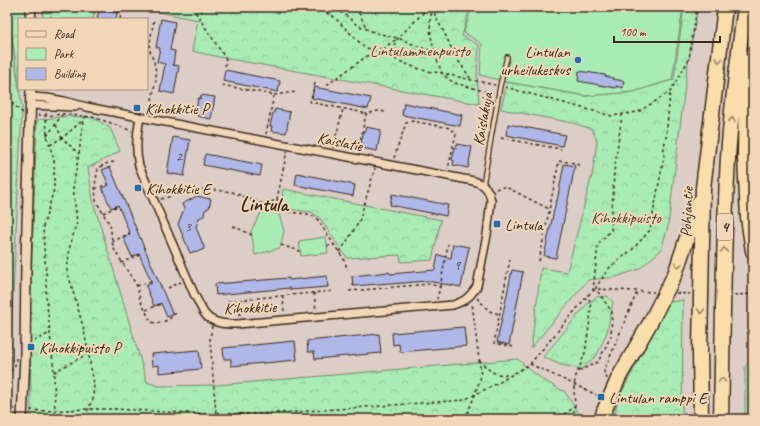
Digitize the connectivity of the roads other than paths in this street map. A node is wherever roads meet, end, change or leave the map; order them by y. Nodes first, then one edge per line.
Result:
1 (30, 7) edge
2 (725, 7) edge
3 (745, 7) edge
4 (31, 18) edge
5 (741, 36) junction
6 (507, 57) dead end
7 (31, 97) edge
8 (140, 117) junction
9 (483, 185) junction
10 (703, 188) junction
11 (753, 251) edge
12 (22, 419) edge
13 (602, 419) edge
14 (700, 419) edge
15 (721, 419) edge

1 - 4 street
2 -> 10 highway, Pohjantie / 4
3 - 5 highway, 4
5 - 11 highway
15 -> 5 highway, 4
6 - 9 lane, Kaislakuja
7 - 8 street, Kaislatie
7 - 12 street
8 - 9 street, Kaislatie
8 - 9 street, Kihokkitie
10 -> 13 highway
10 -> 14 highway, Pohjantie / 4

